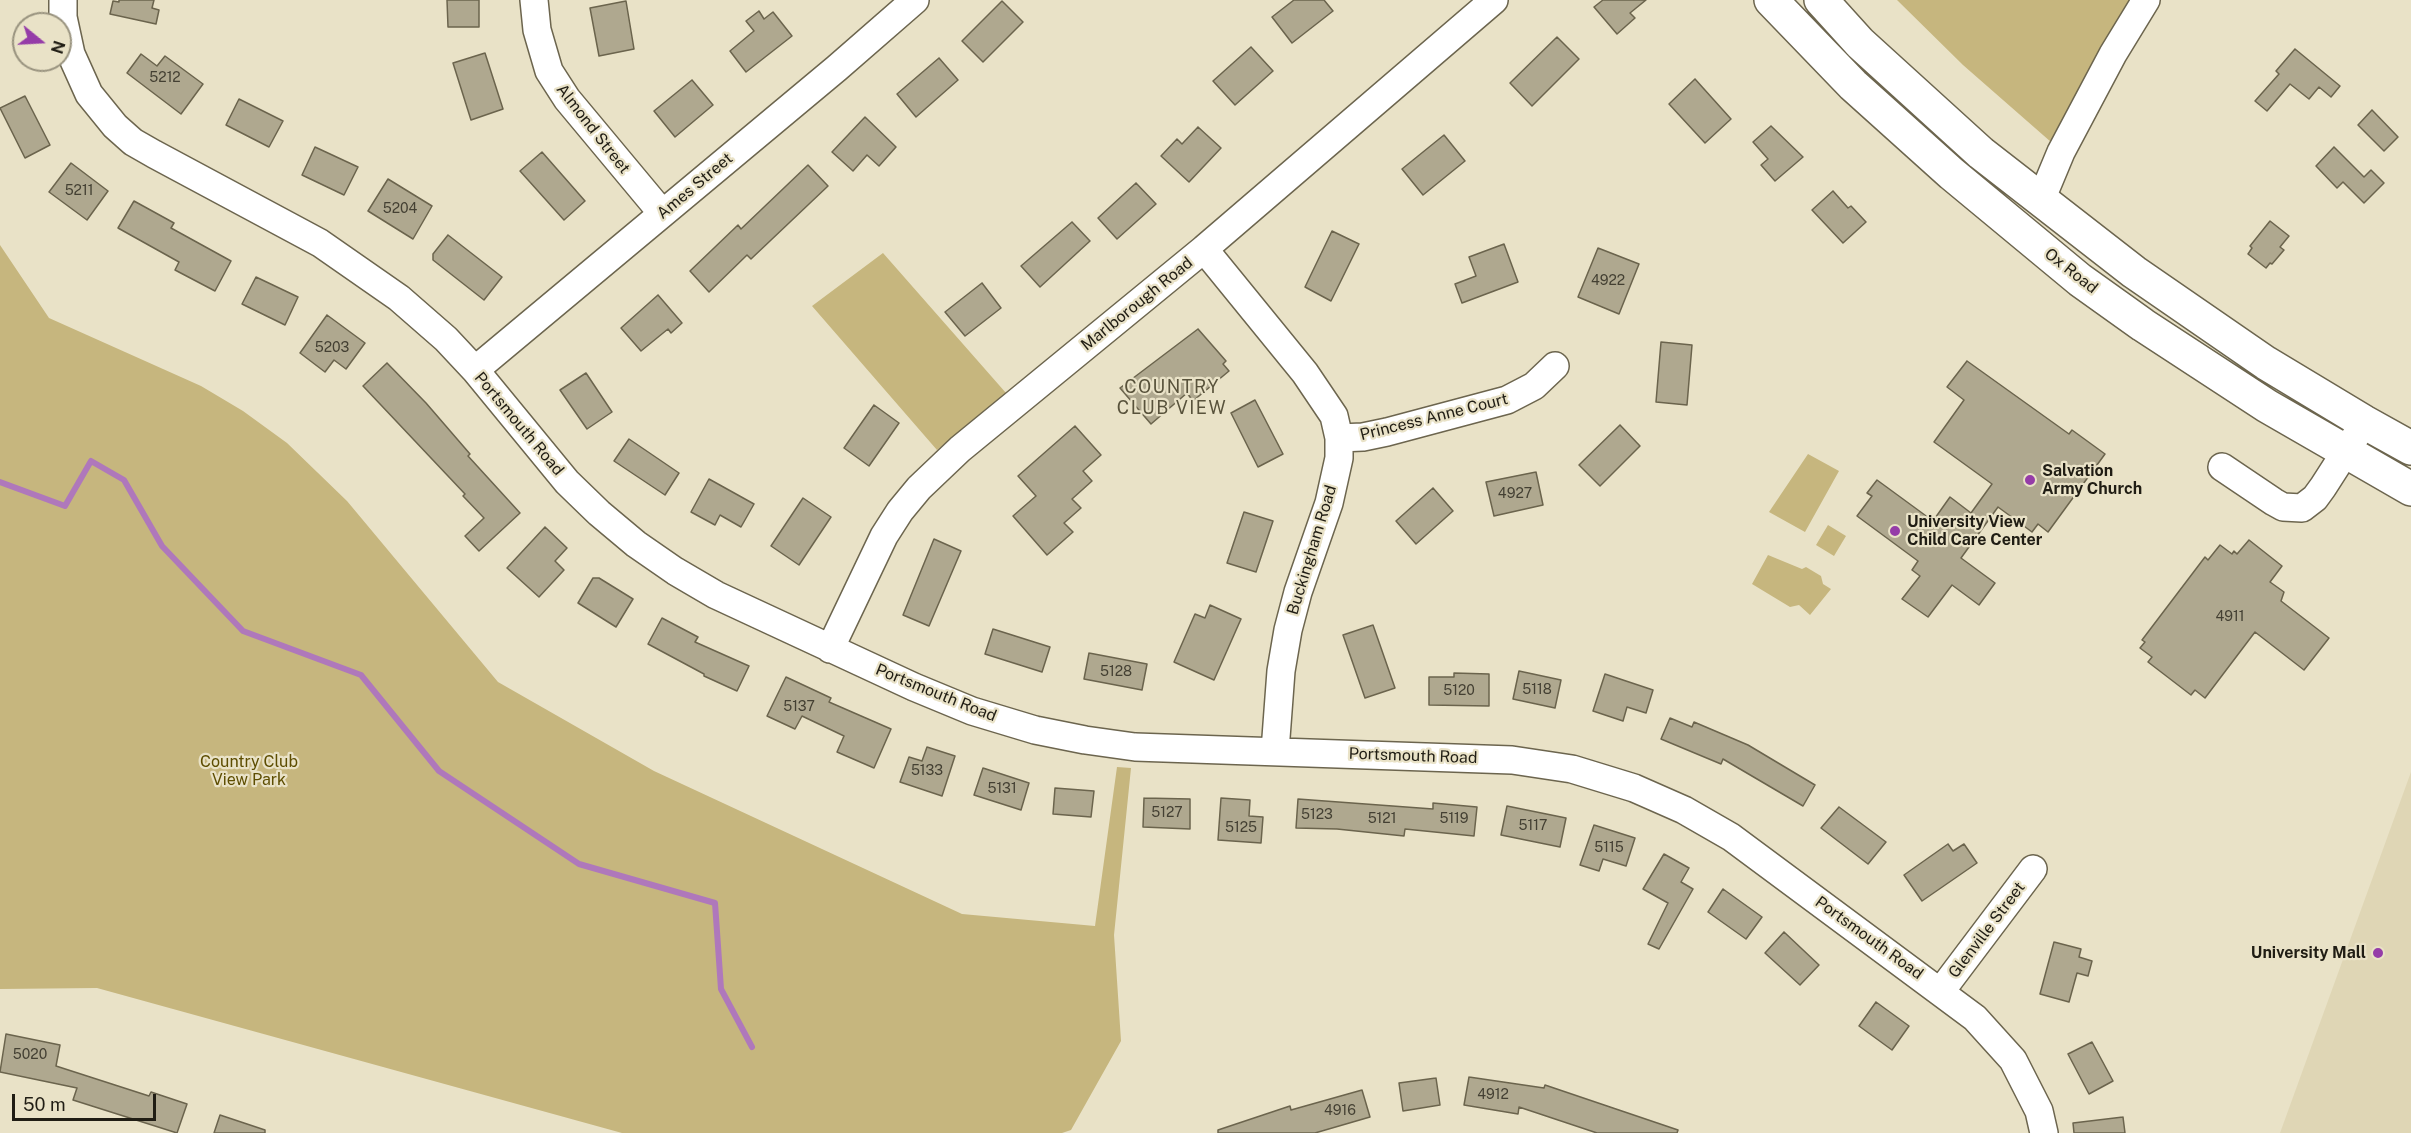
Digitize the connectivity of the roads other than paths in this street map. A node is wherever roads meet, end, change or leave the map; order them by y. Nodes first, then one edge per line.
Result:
1 (63, 0) edge
2 (534, 0) edge
3 (915, 0) edge
4 (1494, 0) edge
5 (1771, 0) edge
6 (1821, 0) edge
7 (2146, 0) edge
8 (2041, 200) junction
9 (662, 213) junction
10 (1204, 249) junction
11 (1555, 366) dead end
12 (475, 370) junction
13 (2364, 422) junction
14 (1339, 438) junction
15 (2411, 448) edge
16 (2345, 453) junction
17 (2222, 467) dead end
18 (2411, 489) edge
19 (831, 649) junction
20 (1275, 751) junction
21 (2033, 869) dead end
22 (1941, 991) junction
23 (2044, 1133) edge

1 - 12 street, Portsmouth Road
2 - 9 street, Almond Street
3 - 9 street, Ames Street
4 - 10 street, Marlborough Road
5 - 16 main road, Ox Road
6 - 8 main road
7 - 8 street
8 - 13 main road
9 - 12 street, Ames Street
10 - 14 street, Buckingham Road
10 - 19 street, Marlborough Road
11 - 14 street, Princess Anne Court
12 - 19 street, Portsmouth Road
13 - 15 main road
13 - 16 street
14 - 20 street, Buckingham Road
16 - 17 street
16 - 18 main road, Ox Road
19 - 20 street, Portsmouth Road
20 - 22 street, Portsmouth Road
21 - 22 street, Glenville Street
22 - 23 street, Portsmouth Road

